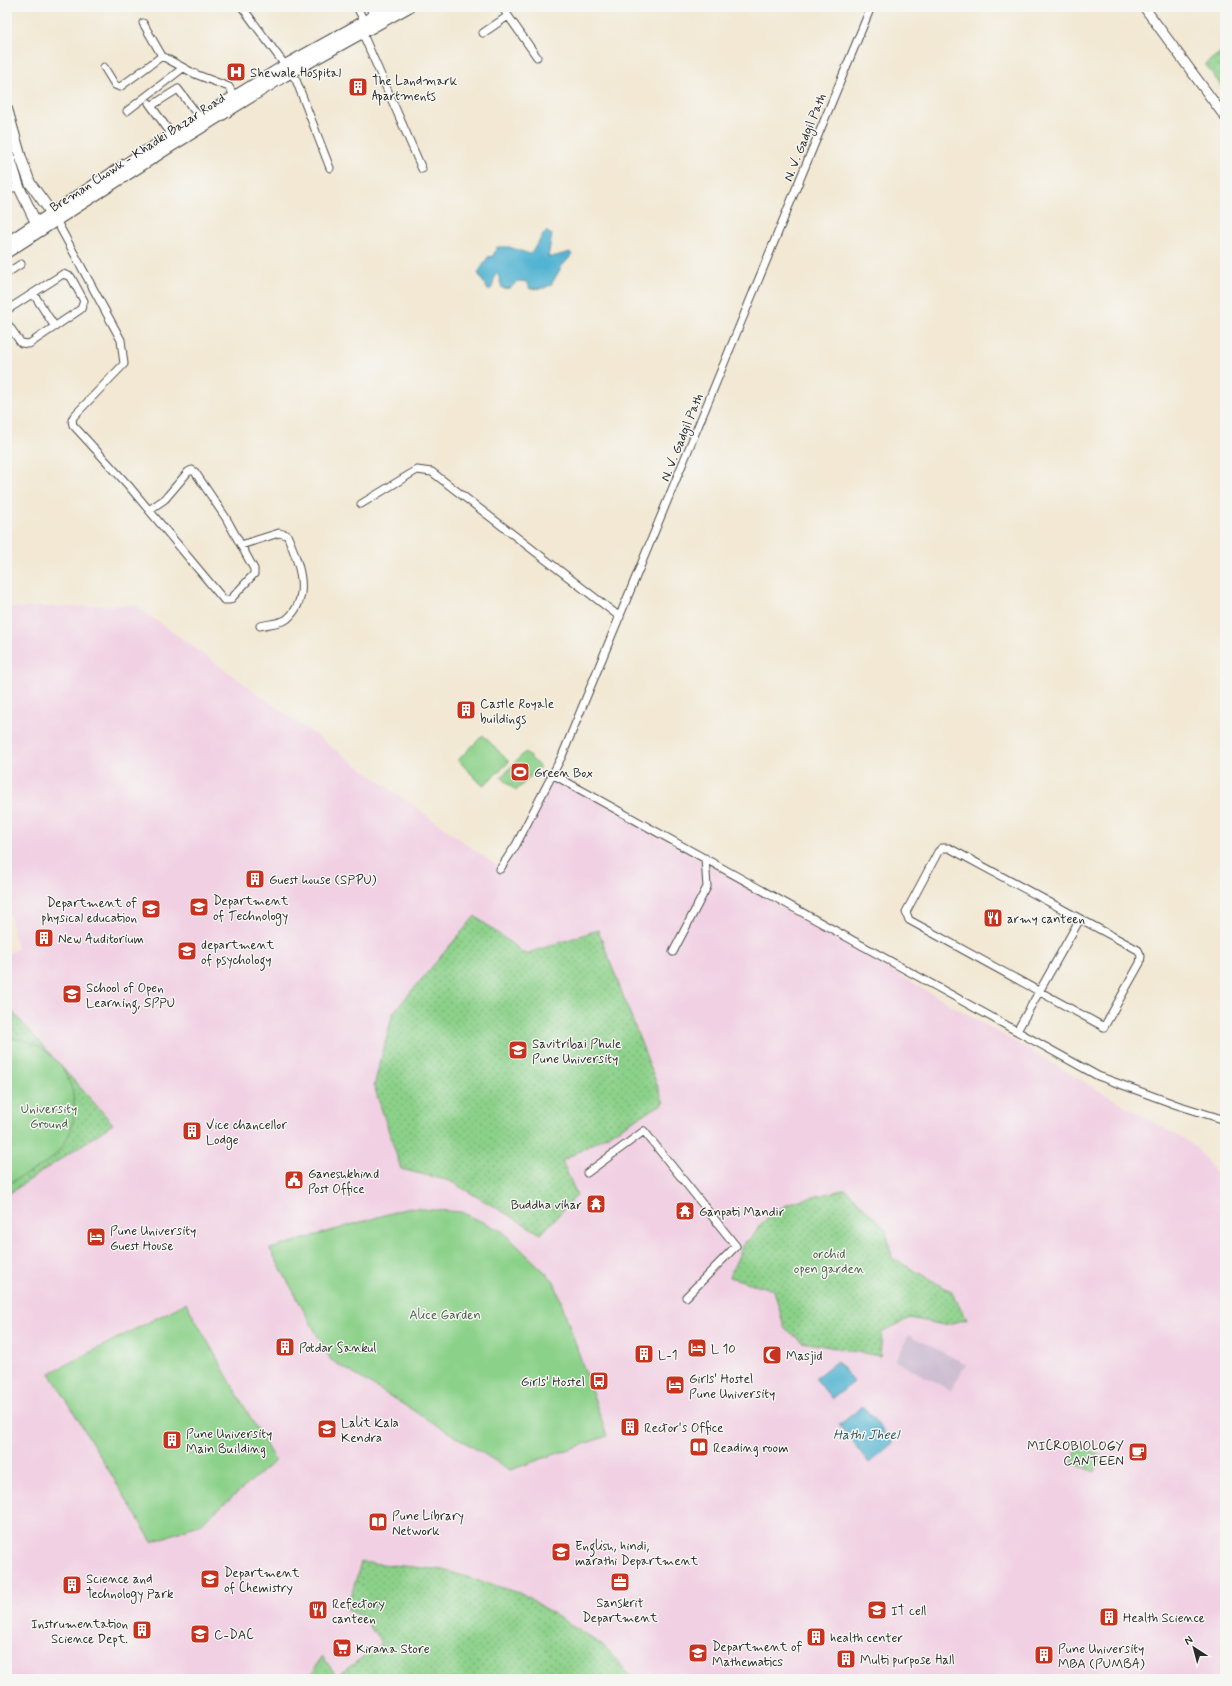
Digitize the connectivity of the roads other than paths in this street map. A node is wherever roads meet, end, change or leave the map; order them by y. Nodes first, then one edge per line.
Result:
1 (242, 7) edge
2 (357, 7) edge
3 (390, 7) edge
4 (408, 7) edge
5 (871, 7) edge
6 (1144, 7) edge
7 (506, 10) edge
8 (368, 21) edge
9 (143, 23) dead end
10 (483, 33) dead end
11 (162, 56) junction
12 (537, 57) dead end
13 (104, 67) dead end
14 (183, 68) junction
15 (288, 68) junction
16 (235, 96) junction
17 (145, 98) junction
18 (151, 106) junction
19 (7, 109) edge
20 (128, 111) dead end
21 (1225, 117) edge
22 (200, 118) junction
23 (172, 135) junction
24 (11, 142) edge
25 (7, 149) edge
26 (330, 168) dead end
27 (422, 169) dead end
28 (19, 187) junction
29 (7, 189) edge
30 (54, 217) junction
31 (38, 227) junction
32 (7, 243) edge
33 (7, 252) edge
34 (20, 264) dead end
35 (7, 273) edge
36 (33, 292) junction
37 (7, 310) edge
38 (7, 323) edge
39 (55, 327) junction
40 (361, 504) dead end
41 (149, 510) junction
42 (241, 545) junction
43 (620, 617) junction
44 (260, 626) dead end
45 (552, 774) junction
46 (705, 858) junction
47 (500, 869) dead end
48 (1080, 919) junction
49 (673, 952) dead end
50 (1039, 992) junction
51 (1017, 1031) junction
52 (1225, 1117) edge
53 (587, 1173) dead end
54 (686, 1297) dead end

1 - 15 street
2 - 8 street
3 - 8 main road, Breman Chowk - Khadki Bazar Road
4 - 8 main road, Breman Chowk - Khadki Bazar Road
5 - 43 street, N. V. Gadgil Path
6 - 21 street
7 - 10 street
7 - 12 street
8 - 15 main road, Breman Chowk - Khadki Bazar Road
8 - 27 street
9 - 11 street
11 - 13 street
11 - 14 street
14 - 16 street
14 - 17 street
15 - 16 main road, Breman Chowk - Khadki Bazar Road
15 - 26 street
15 - 30 main road, Breman Chowk - Khadki Bazar Road
16 - 22 main road, Breman Chowk - Khadki Bazar Road
17 - 18 street
17 - 20 street
18 - 22 street
18 - 23 street
19 - 24 main road
22 - 23 main road, Breman Chowk - Khadki Bazar Road
23 - 30 main road, Breman Chowk - Khadki Bazar Road
24 - 30 main road
25 - 28 main road
28 - 29 street
28 - 31 main road
30 - 31 main road, Breman Chowk - Khadki Bazar Road
30 - 41 street
31 - 32 main road, Breman Chowk - Khadki Bazar Road
31 - 33 main road, Breman Chowk - Khadki Bazar Road
34 - 35 street
36 - 37 street
36 - 39 street
36 - 39 street
38 - 39 street
40 - 43 street
41 - 42 street
41 - 42 street
42 - 44 street
43 - 45 street, N. V. Gadgil Path
45 - 46 street
45 - 47 street, N. V. Gadgil Path
46 - 49 street
46 - 51 street
48 - 50 street
48 - 50 street
48 - 50 street
50 - 51 street
51 - 52 street
53 - 54 street

